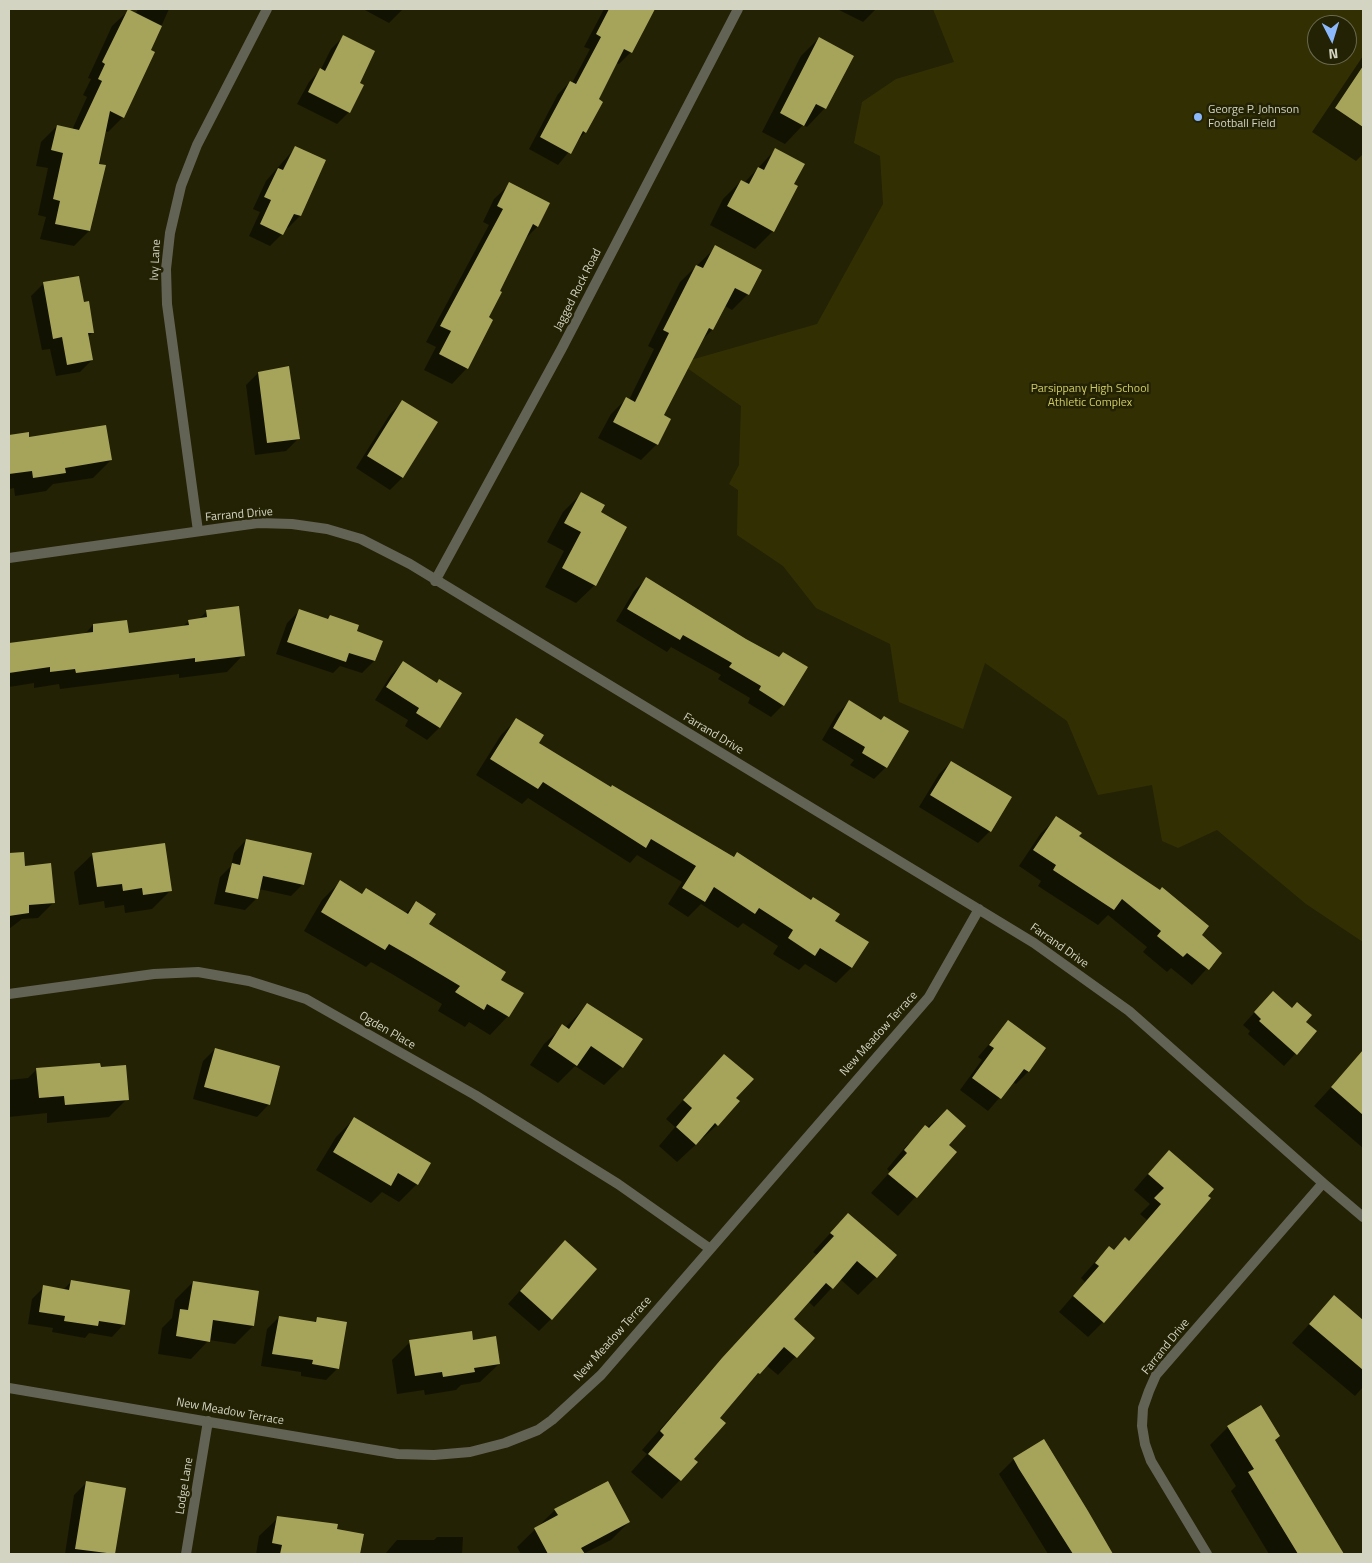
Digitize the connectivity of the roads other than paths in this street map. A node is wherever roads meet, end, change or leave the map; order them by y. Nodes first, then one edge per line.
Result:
1 (267, 9) edge
2 (738, 9) edge
3 (198, 531) junction
4 (9, 558) edge
5 (435, 581) junction
6 (979, 910) junction
7 (9, 994) edge
8 (1323, 1183) junction
9 (1363, 1217) edge
10 (709, 1248) junction
11 (9, 1388) edge
12 (208, 1421) junction
13 (186, 1554) edge
14 (1207, 1554) edge

1 - 3 street, Ivy Lane
2 - 5 street, Jagged Rock Road
3 - 4 street, Farrand Drive
3 - 5 street, Farrand Drive
5 - 6 street, Farrand Drive
6 - 8 street, Farrand Drive
6 - 10 street, New Meadow Terrace
7 - 10 street, Ogden Place
8 - 9 street, Farrand Drive
8 - 14 street, Farrand Drive
10 - 12 street, New Meadow Terrace
11 - 12 street, New Meadow Terrace
12 - 13 street, Lodge Lane

